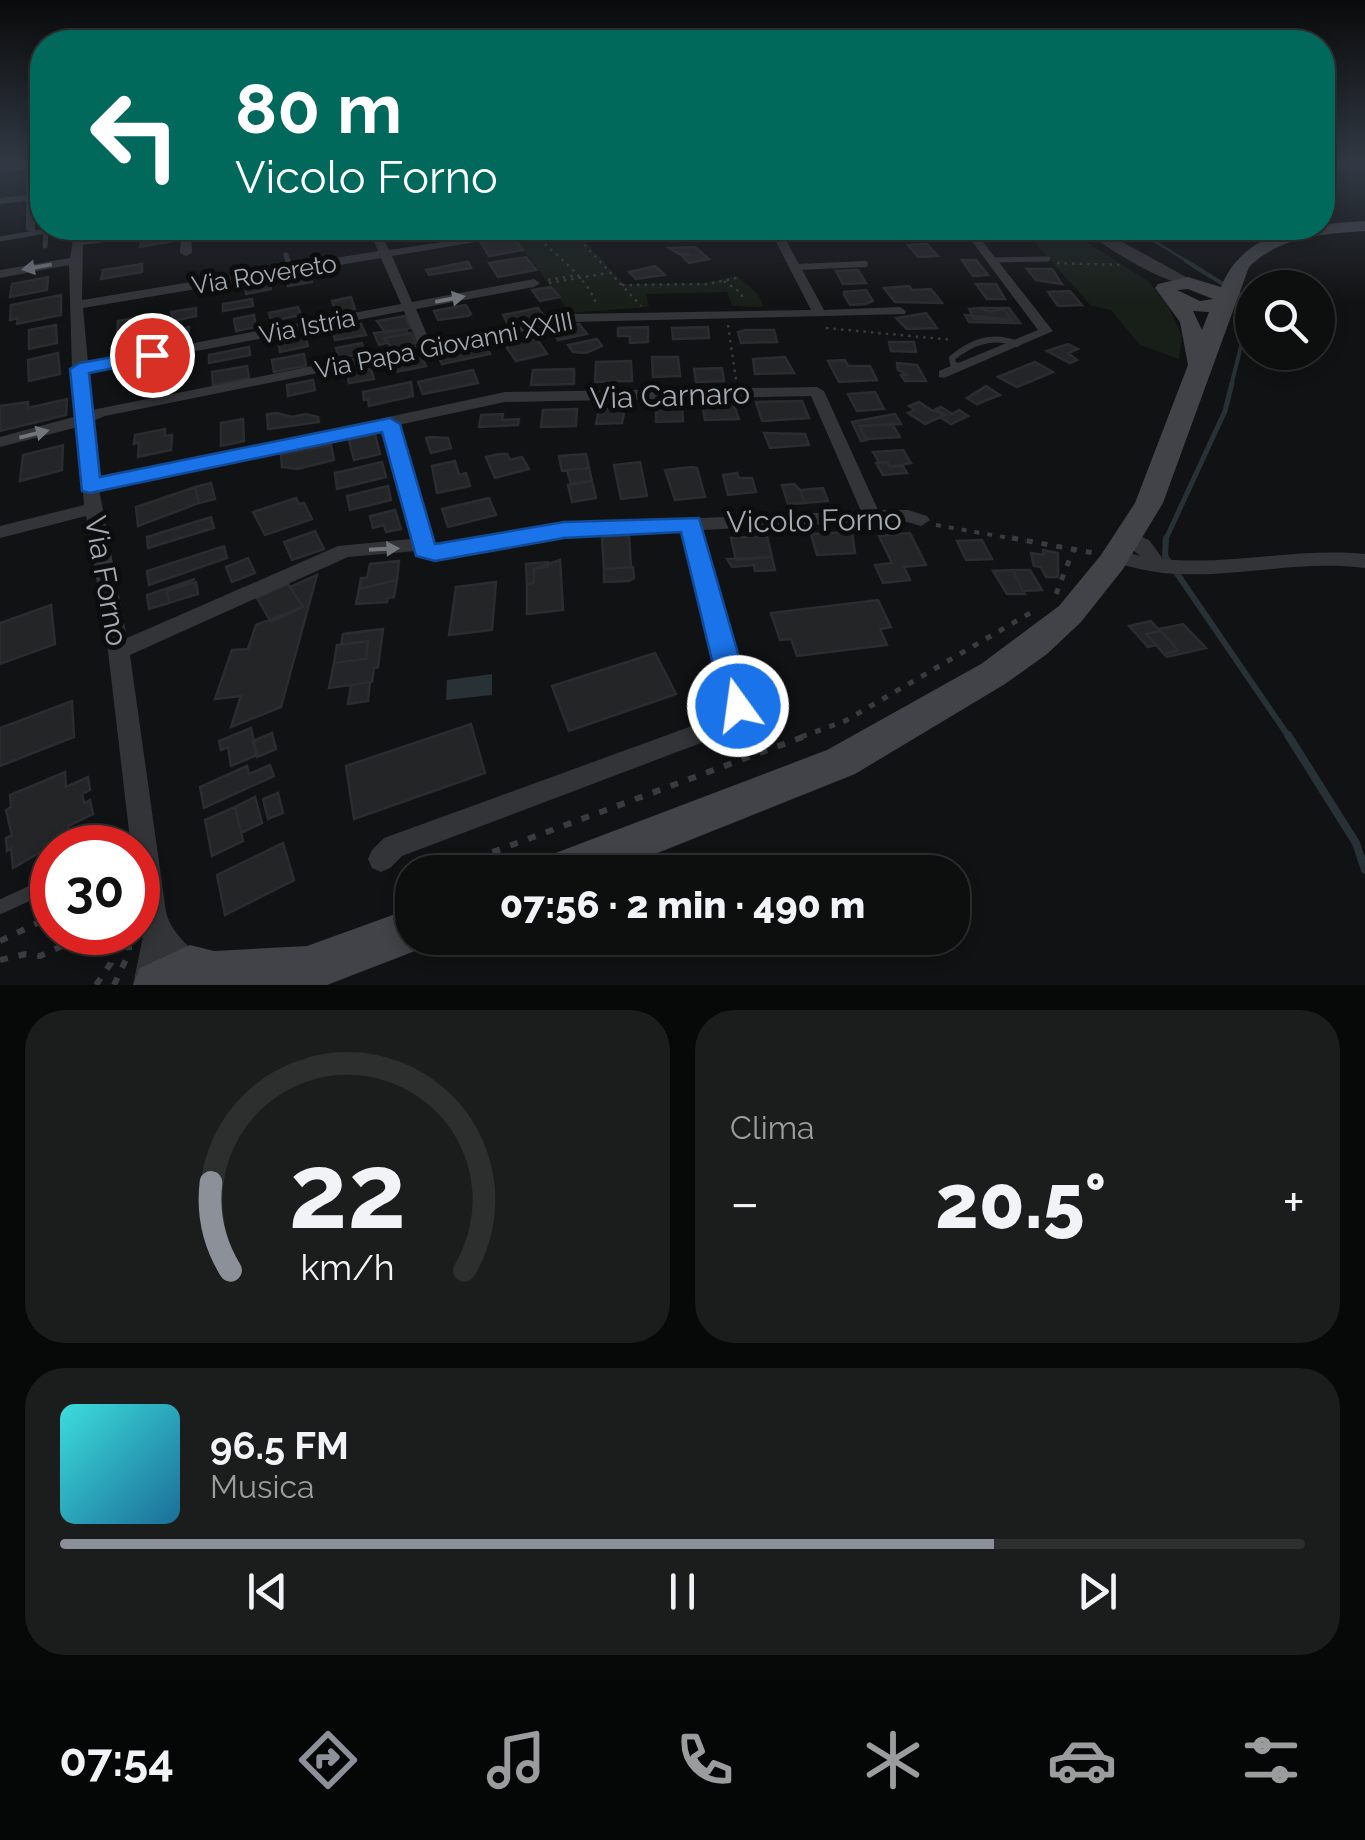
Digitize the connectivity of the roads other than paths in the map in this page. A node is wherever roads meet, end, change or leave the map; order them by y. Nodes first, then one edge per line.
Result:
1 (1365, 226) edge
2 (30, 230) edge
3 (1335, 231) edge
4 (30, 232) edge
5 (0, 237) edge
6 (46, 240) edge
7 (93, 240) edge
8 (184, 240) edge
9 (379, 240) edge
10 (469, 240) edge
11 (781, 240) edge
12 (978, 240) edge
13 (1090, 240) edge
14 (1108, 240) edge
15 (1282, 240) edge
16 (78, 242) joint
17 (45, 246) dead end
18 (186, 253) dead end
19 (286, 254) dead end
20 (384, 254) junction
21 (75, 260) junction
22 (994, 260) junction
23 (1047, 260) road end
24 (865, 264) dead end
25 (796, 267) junction
26 (290, 270) junction
27 (0, 274) edge
28 (534, 283) road end
29 (1219, 286) junction
30 (1168, 293) junction
31 (76, 305) junction
32 (408, 307) junction
33 (900, 311) dead end
34 (813, 314) junction
35 (826, 328) road end
36 (1016, 344) junction
37 (426, 348) junction
38 (1198, 362) junction
39 (961, 368) junction
40 (80, 369) junction
41 (944, 374) dead end
42 (84, 419) junction
43 (390, 424) junction
44 (0, 442) edge
45 (90, 486) junction
46 (92, 509) junction
47 (872, 516) junction
48 (920, 520) road end
49 (691, 524) junction
50 (0, 532) edge
51 (422, 544) junction
52 (1118, 552) junction
53 (1365, 561) edge
54 (118, 651) junction
55 (137, 825) edge
56 (603, 855) edge
57 (381, 859) dead end
58 (30, 893) edge
59 (0, 907) edge
60 (395, 915) edge
61 (160, 952) edge
62 (297, 976) edge
63 (185, 979) edge

1 - 3 main road
2 - 5 lane
4 - 5 lane
6 - 17 lane
7 - 16 street
8 - 18 street
9 - 20 street
10 - 20 street, Via Rovereto
11 - 25 street
12 - 22 street
13 - 30 street
14 - 29 street
15 - 29 main road
16 - 21 street, Via Forno
19 - 26 lane
20 - 26 street, Via Rovereto
20 - 32 street
21 -> 27 street
21 - 31 street, Via Forno
22 - 23 lane
22 - 36 street
24 - 25 lane
25 - 34 street
26 - 31 street, Via Rovereto
32 -> 28 street, Via Istria
29 - 30 main road
29 - 30 main road
29 - 38 main road
30 - 38 main road
31 - 40 street, Via Forno
32 - 37 street
32 - 40 street, Via Istria
33 - 34 street, Via Papa Giovanni XXIII
34 - 35 street
34 - 37 street, Via Papa Giovanni XXIII
36 - 39 street
36 - 39 lane
37 - 42 street, Via Papa Giovanni XXIII
38 - 52 main road
39 - 41 street
40 - 42 street, Via Forno
44 -> 42 street, Via Papa Giovanni XXIII
42 - 45 street, Via Forno
43 - 45 street, Via Carnaro
43 - 47 street, Via Carnaro
43 - 51 street
45 - 46 street, Via Forno
46 - 50 street
46 - 54 street, Via Forno
47 - 48 street, Vicolo Forno
47 - 49 street, Vicolo Forno
49 - 51 street, Vicolo Forno
49 - 57 street
54 -> 51 street, Vicolo Forno
52 - 53 street
52 - 56 main road
54 - 55 street, Via Forno
58 - 59 lane
60 - 62 main road
61 - 63 street, Via Forno
62 - 63 main road

